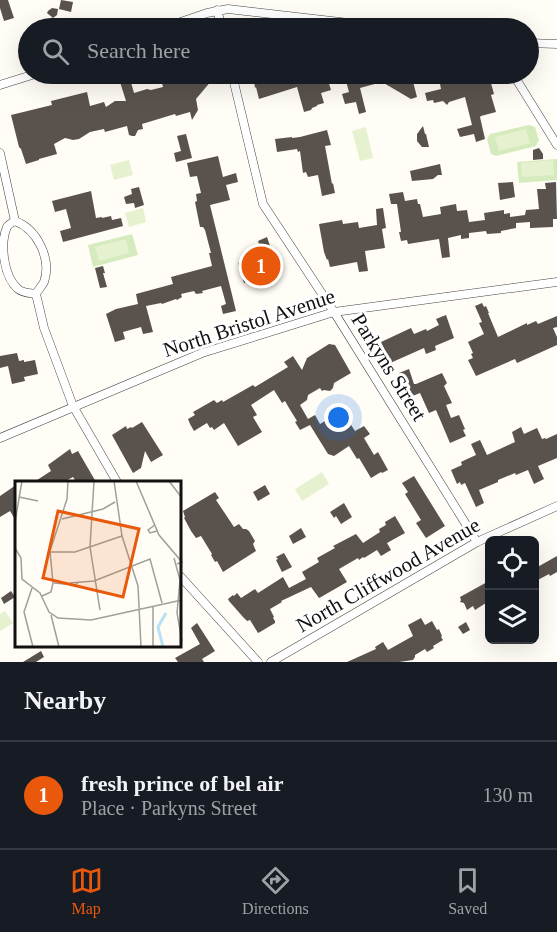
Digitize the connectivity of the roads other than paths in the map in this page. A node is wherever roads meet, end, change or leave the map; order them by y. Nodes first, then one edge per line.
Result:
1 (217, 10) junction
2 (193, 18) edge
3 (219, 18) edge
4 (306, 18) edge
5 (539, 43) edge
6 (557, 44) edge
7 (18, 80) edge
8 (234, 84) edge
9 (519, 84) edge
10 (0, 85) edge
11 (557, 145) edge
12 (0, 153) edge
13 (15, 221) junction
14 (557, 282) edge
15 (36, 294) junction
16 (334, 312) junction
17 (73, 406) junction
18 (0, 438) edge
19 (116, 481) edge
20 (557, 506) edge
21 (477, 542) junction
22 (182, 578) edge
23 (258, 662) edge
24 (272, 662) edge

1 - 2 street
1 - 3 street
1 - 4 street
5 - 6 street
7 - 10 street
8 - 16 street, Parkyns Street
9 - 11 street
12 - 13 street
13 - 15 street
13 - 15 street
14 - 16 street, North Bristol Avenue
15 - 17 street
16 - 17 street, North Bristol Avenue
16 - 21 street, Parkyns Street
17 - 18 street, North Bristol Avenue
17 - 19 street
20 - 21 street, North Cliffwood Avenue
21 - 24 street, North Cliffwood Avenue
22 - 23 street

